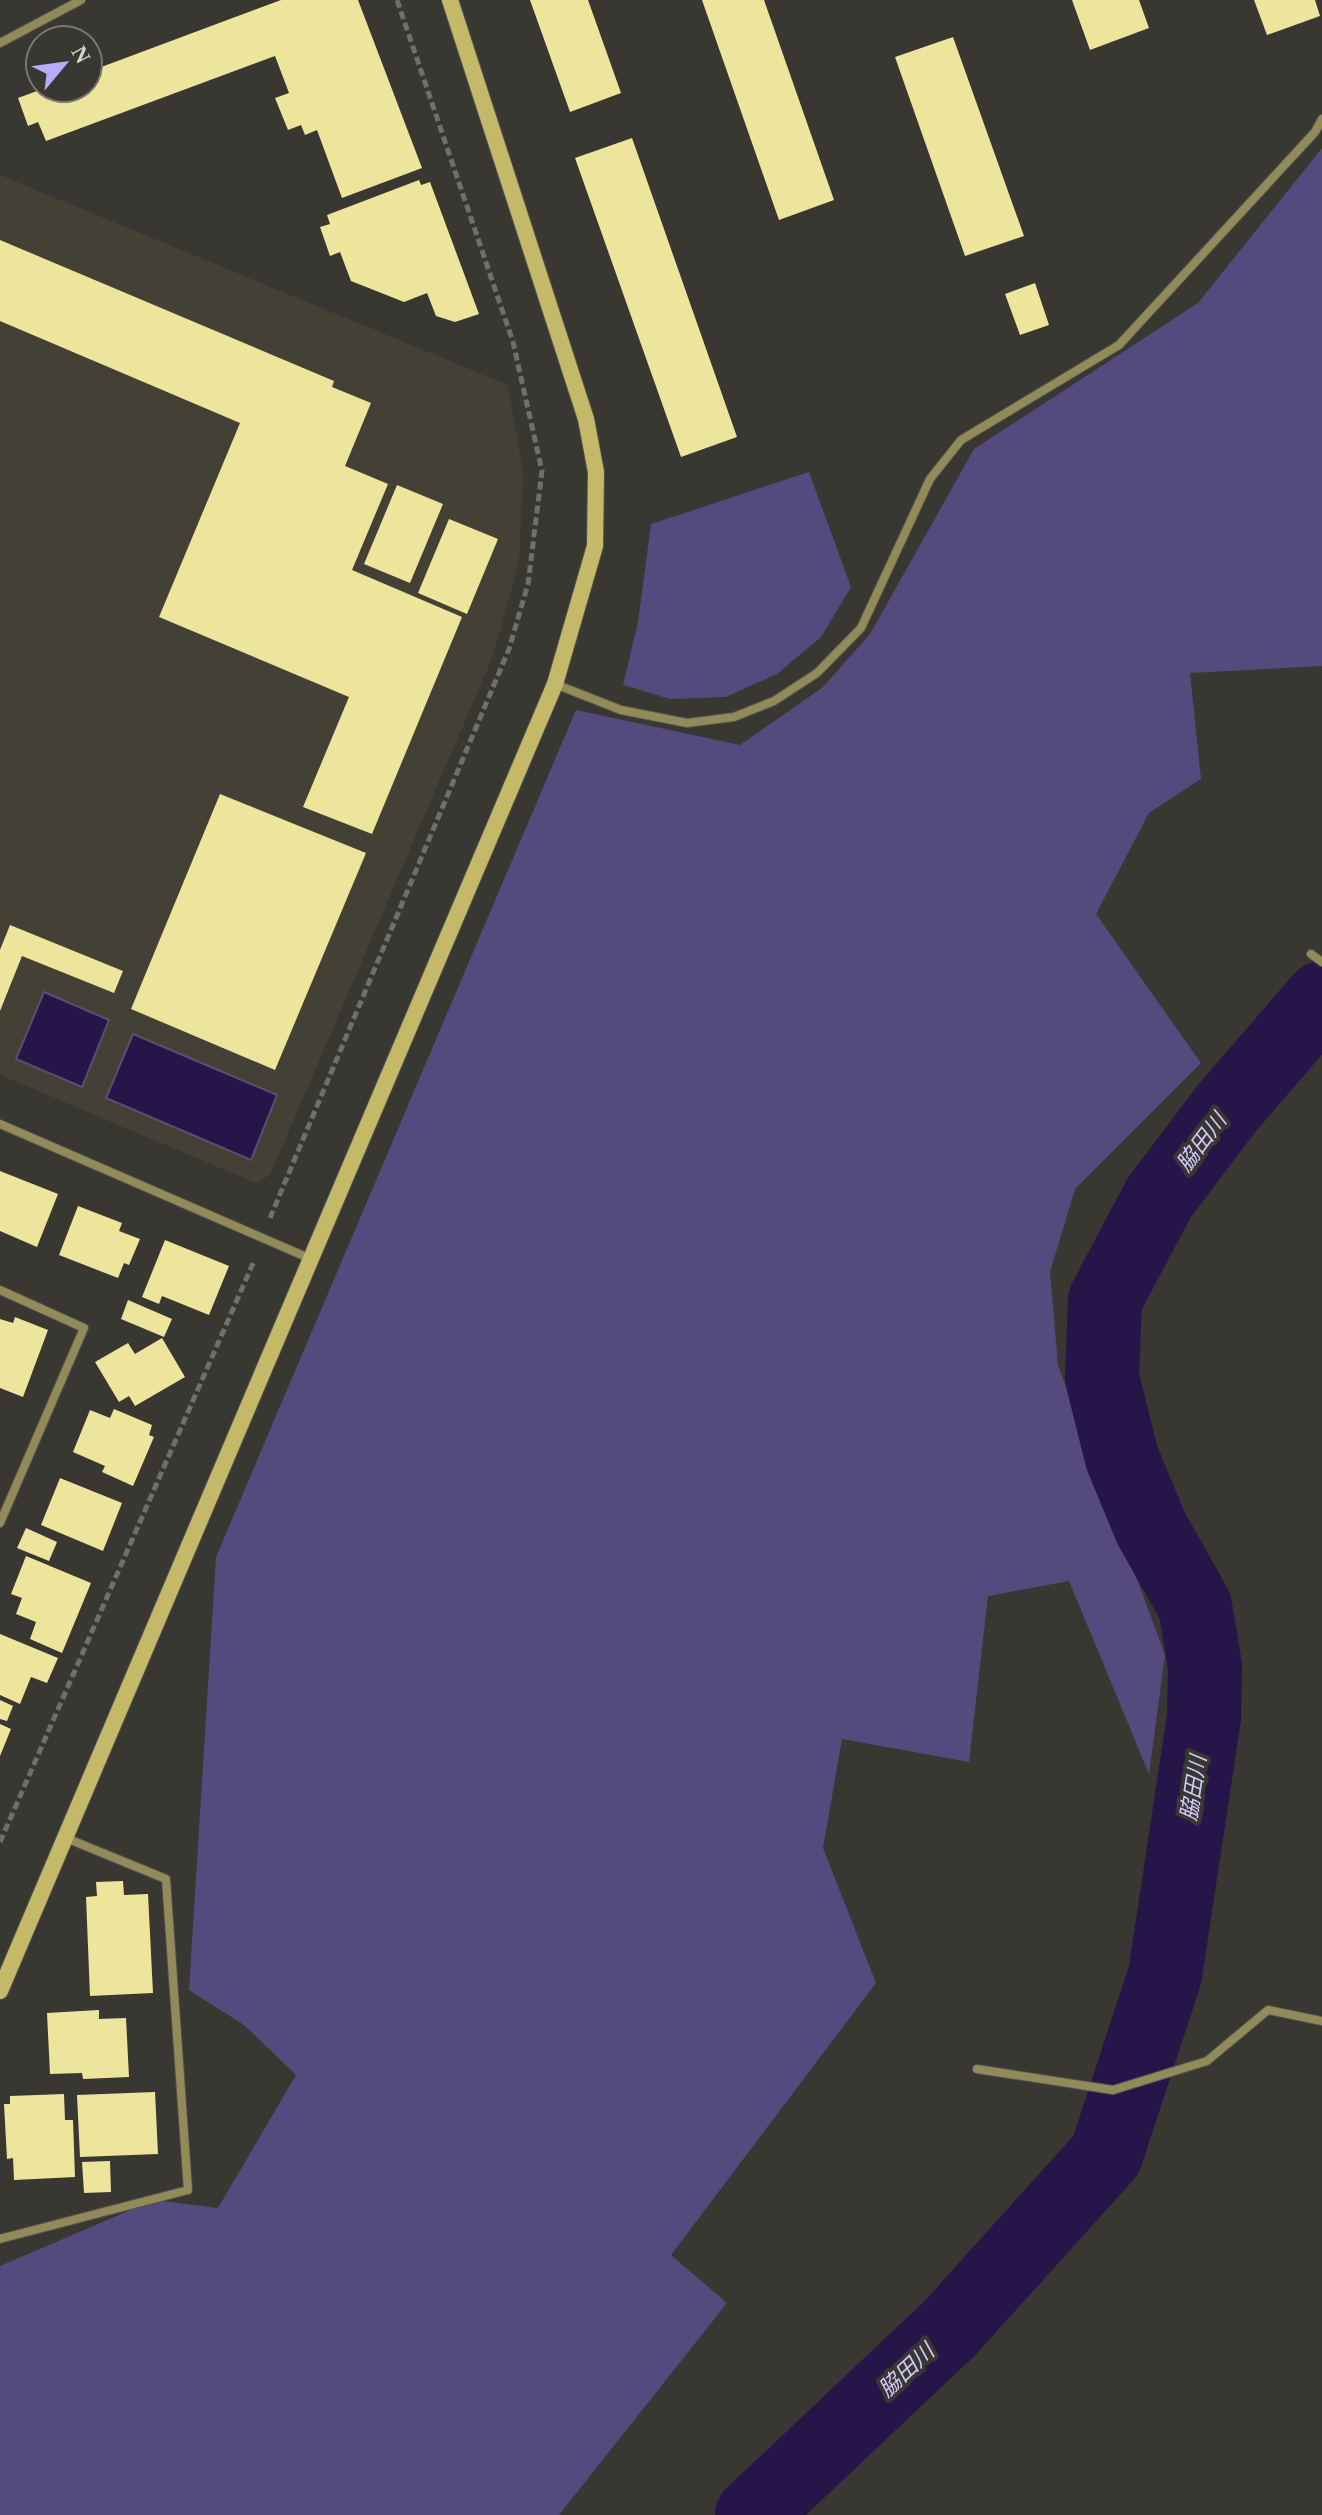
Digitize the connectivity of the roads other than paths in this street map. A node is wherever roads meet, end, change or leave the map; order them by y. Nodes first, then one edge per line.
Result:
1 (81, 0) edge
2 (450, 0) edge
3 (0, 43) edge
4 (1322, 119) edge
5 (555, 684) junction
6 (1311, 954) dead end
7 (1322, 962) edge
8 (0, 1124) edge
9 (311, 1259) junction
10 (0, 1290) edge
11 (0, 1523) edge
12 (66, 1838) junction
13 (0, 1991) edge
14 (1322, 2021) edge
15 (977, 2069) dead end
16 (0, 2239) edge

1 - 3 street
2 - 5 street
4 - 5 street
5 - 9 street
6 - 7 street
8 - 9 street
9 - 12 street
10 - 11 street
12 - 13 street
12 - 16 street
14 - 15 street

